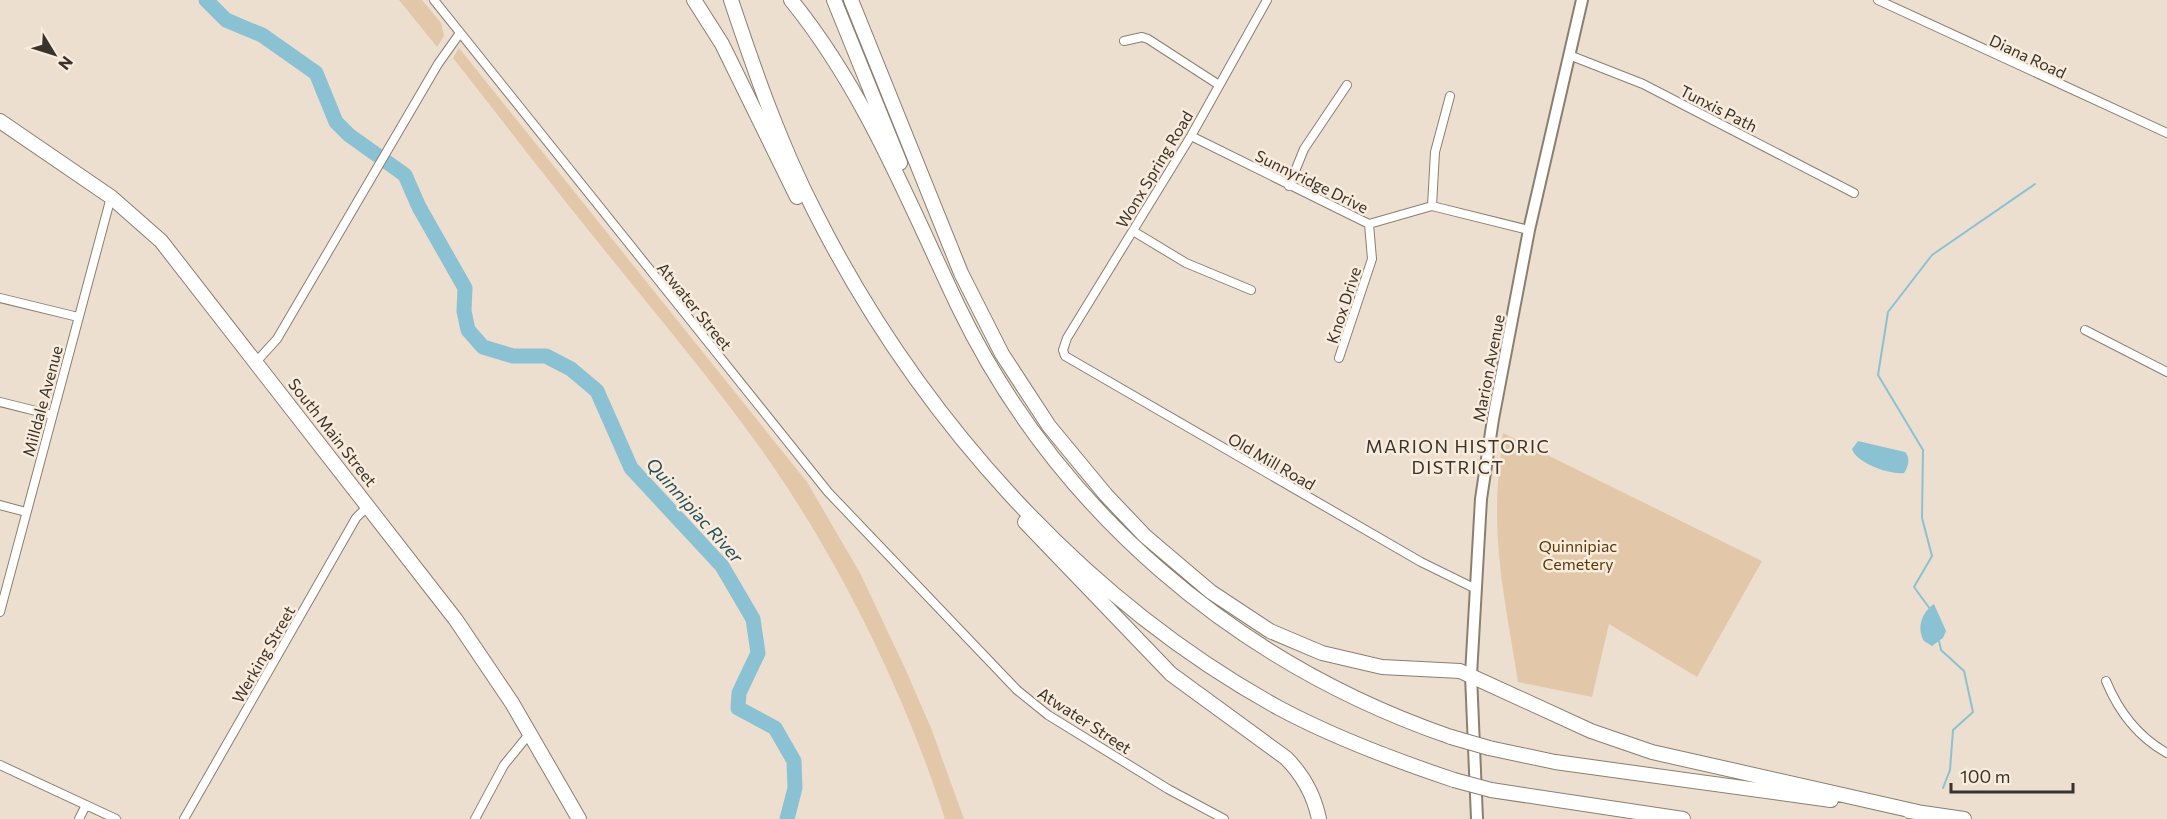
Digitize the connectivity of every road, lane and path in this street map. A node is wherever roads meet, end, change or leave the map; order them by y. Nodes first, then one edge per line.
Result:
1 (434, 0) edge
2 (694, 0) edge
3 (731, 0) edge
4 (790, 0) edge
5 (834, 0) edge
6 (850, 0) edge
7 (1582, 0) edge
8 (1878, 0) edge
9 (1264, 1) edge
10 (460, 33) junction
11 (1124, 41) dead end
12 (1569, 55) junction
13 (1219, 85) junction
14 (1347, 85) dead end
15 (1450, 96) dead end
16 (0, 121) edge
17 (2167, 134) edge
18 (1191, 136) junction
19 (1290, 186) junction
20 (1854, 193) dead end
21 (111, 197) junction
22 (1432, 206) junction
23 (1369, 224) junction
24 (1529, 230) junction
25 (1133, 231) junction
26 (946, 279) junction
27 (857, 289) junction
28 (1251, 290) dead end
29 (0, 298) edge
30 (78, 317) junction
31 (2085, 330) dead end
32 (1063, 350) joint
33 (1340, 358) dead end
34 (256, 362) junction
35 (2167, 372) edge
36 (0, 402) edge
37 (52, 416) junction
38 (959, 435) junction
39 (0, 504) edge
40 (369, 505) junction
41 (26, 512) junction
42 (1474, 588) junction
43 (0, 612) edge
44 (1471, 675) junction
45 (2106, 681) dead end
46 (530, 733) junction
47 (2167, 753) edge
48 (0, 765) edge
49 (86, 805) junction
50 (1918, 812) junction
51 (79, 819) edge
52 (116, 819) edge
53 (184, 819) edge
54 (475, 819) edge
55 (579, 819) edge
56 (1224, 819) edge
57 (1319, 819) edge
58 (1477, 819) edge
59 (1683, 819) edge
60 (1964, 819) edge

1 - 10 street, Atwater Street
2 - 27 highway
3 - 27 highway
4 - 26 highway
5 - 26 highway
6 - 44 highway
7 - 12 main road, Marion Avenue
8 - 17 street, Diana Road
9 - 13 street, Wonx Spring Road
10 - 34 street
10 - 56 street, Atwater Street
11 - 13 street
12 - 20 street, Tunxis Path
12 - 24 main road, Marion Avenue
13 - 18 street, Wonx Spring Road
14 - 19 street
15 - 22 street
16 - 21 highway, South Main Street
18 - 19 street, Sunnyridge Drive
18 - 25 street, Wonx Spring Road
19 - 23 street, Sunnyridge Drive
21 - 30 street, Milldale Avenue
21 - 34 highway, South Main Street
22 - 23 street, Sunnyridge Drive
22 - 24 street, Sunnyridge Drive
23 - 33 street, Knox Drive
24 - 42 main road, Marion Avenue
25 - 28 street
25 - 32 street, Wonx Spring Road
26 - 50 highway, bridge
27 - 38 highway
29 - 30 street
30 - 37 street, Milldale Avenue
31 - 35 street
32 - 42 street, Old Mill Road
34 - 40 highway, South Main Street
36 - 37 street
37 - 41 street, Milldale Avenue
38 - 57 highway
38 - 59 highway, bridge
39 - 41 street
40 - 46 highway, South Main Street
40 - 53 street, Werking Street
41 - 43 street, Milldale Avenue
42 - 44 main road, Marion Avenue
44 - 50 highway
44 - 58 main road, Marion Avenue
45 - 47 street
46 - 54 street
46 - 55 highway, South Main Street
48 - 49 street
49 - 51 street
49 - 52 street
50 - 60 highway

